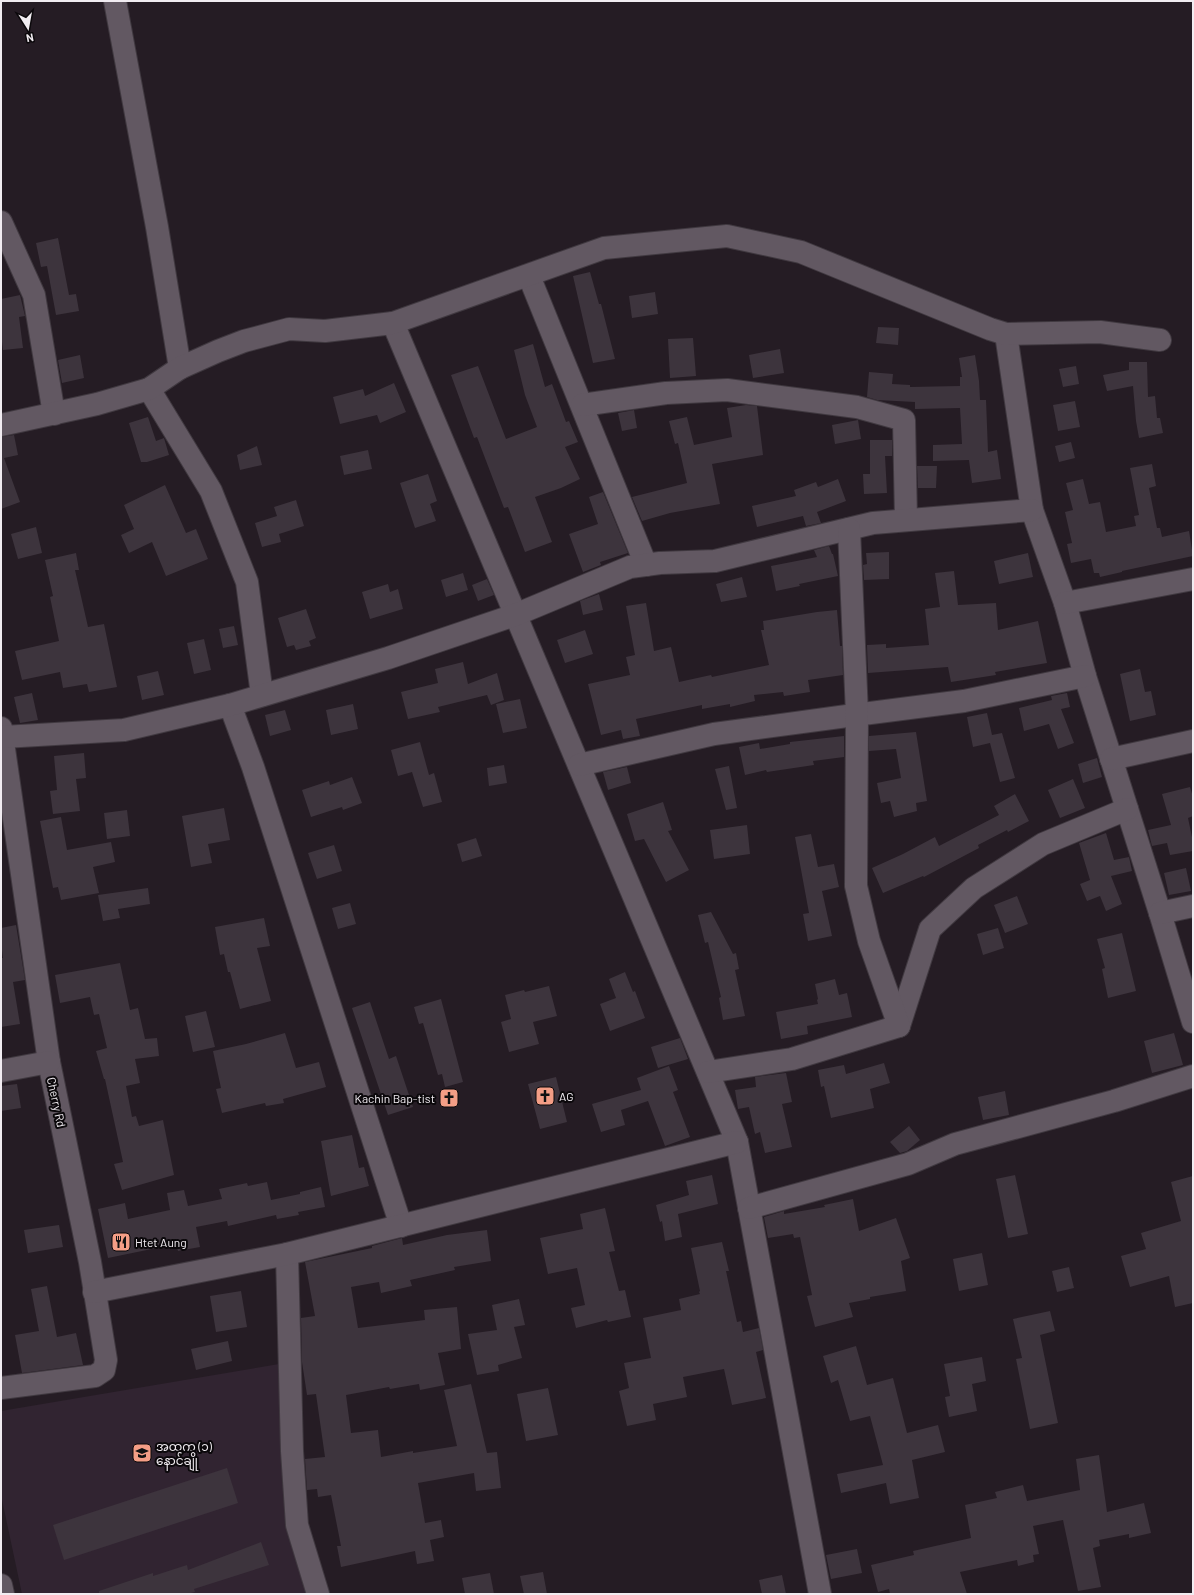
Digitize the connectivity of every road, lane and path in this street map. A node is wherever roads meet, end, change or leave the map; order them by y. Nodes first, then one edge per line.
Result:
1 (115, 1) edge
2 (1, 222) edge
3 (529, 276) junction
4 (393, 324) junction
5 (1006, 334) junction
6 (1160, 340) dead end
7 (180, 368) junction
8 (149, 389) junction
9 (582, 405) junction
10 (54, 414) junction
11 (1, 425) edge
12 (1032, 510) junction
13 (906, 520) junction
14 (849, 529) junction
15 (646, 565) junction
16 (1193, 579) edge
17 (1065, 603) junction
18 (516, 615) junction
19 (1085, 676) junction
20 (262, 695) junction
21 (230, 705) junction
22 (857, 714) junction
23 (2, 733) edge
24 (1193, 741) edge
25 (1111, 759) junction
26 (579, 765) junction
27 (1127, 810) junction
28 (1193, 906) edge
29 (1160, 913) junction
30 (1193, 1022) edge
31 (899, 1026) junction
32 (49, 1062) junction
33 (1, 1071) edge
34 (708, 1072) junction
35 (1193, 1076) edge
36 (737, 1142) junction
37 (749, 1208) junction
38 (401, 1226) junction
39 (287, 1254) junction
40 (94, 1292) junction
41 (1, 1388) edge
42 (1, 1585) edge
43 (3, 1594) edge
44 (318, 1594) edge
45 (820, 1594) edge

1 - 7 street
2 - 10 street
3 - 4 street
3 - 5 street
3 - 9 street
4 - 7 street
4 - 18 street
5 - 6 street
5 - 12 street
7 - 8 street
8 - 10 street
8 - 20 street
9 - 13 street
9 - 15 street
10 - 11 street
12 - 13 street
12 - 17 street
13 - 14 street
14 - 15 street
14 - 22 street
15 - 18 street
16 - 17 street
17 - 19 street
18 - 20 street
18 - 26 street
19 - 22 street
19 - 25 street
20 - 21 street
21 - 23 street
21 - 38 street
22 - 26 street
22 - 31 street
23 - 32 street, Cherry Rd
24 - 25 street
25 - 27 street
26 - 34 street
27 - 29 street
27 - 31 street
28 - 29 street
29 - 30 street
31 - 34 street
32 - 33 street
32 - 40 street, Cherry Rd
34 - 36 street
35 - 37 street
36 - 37 street
36 - 38 street
37 - 45 street
38 - 39 street
39 - 40 street
39 - 44 street
40 - 41 street, Cherry Rd
42 - 43 street

